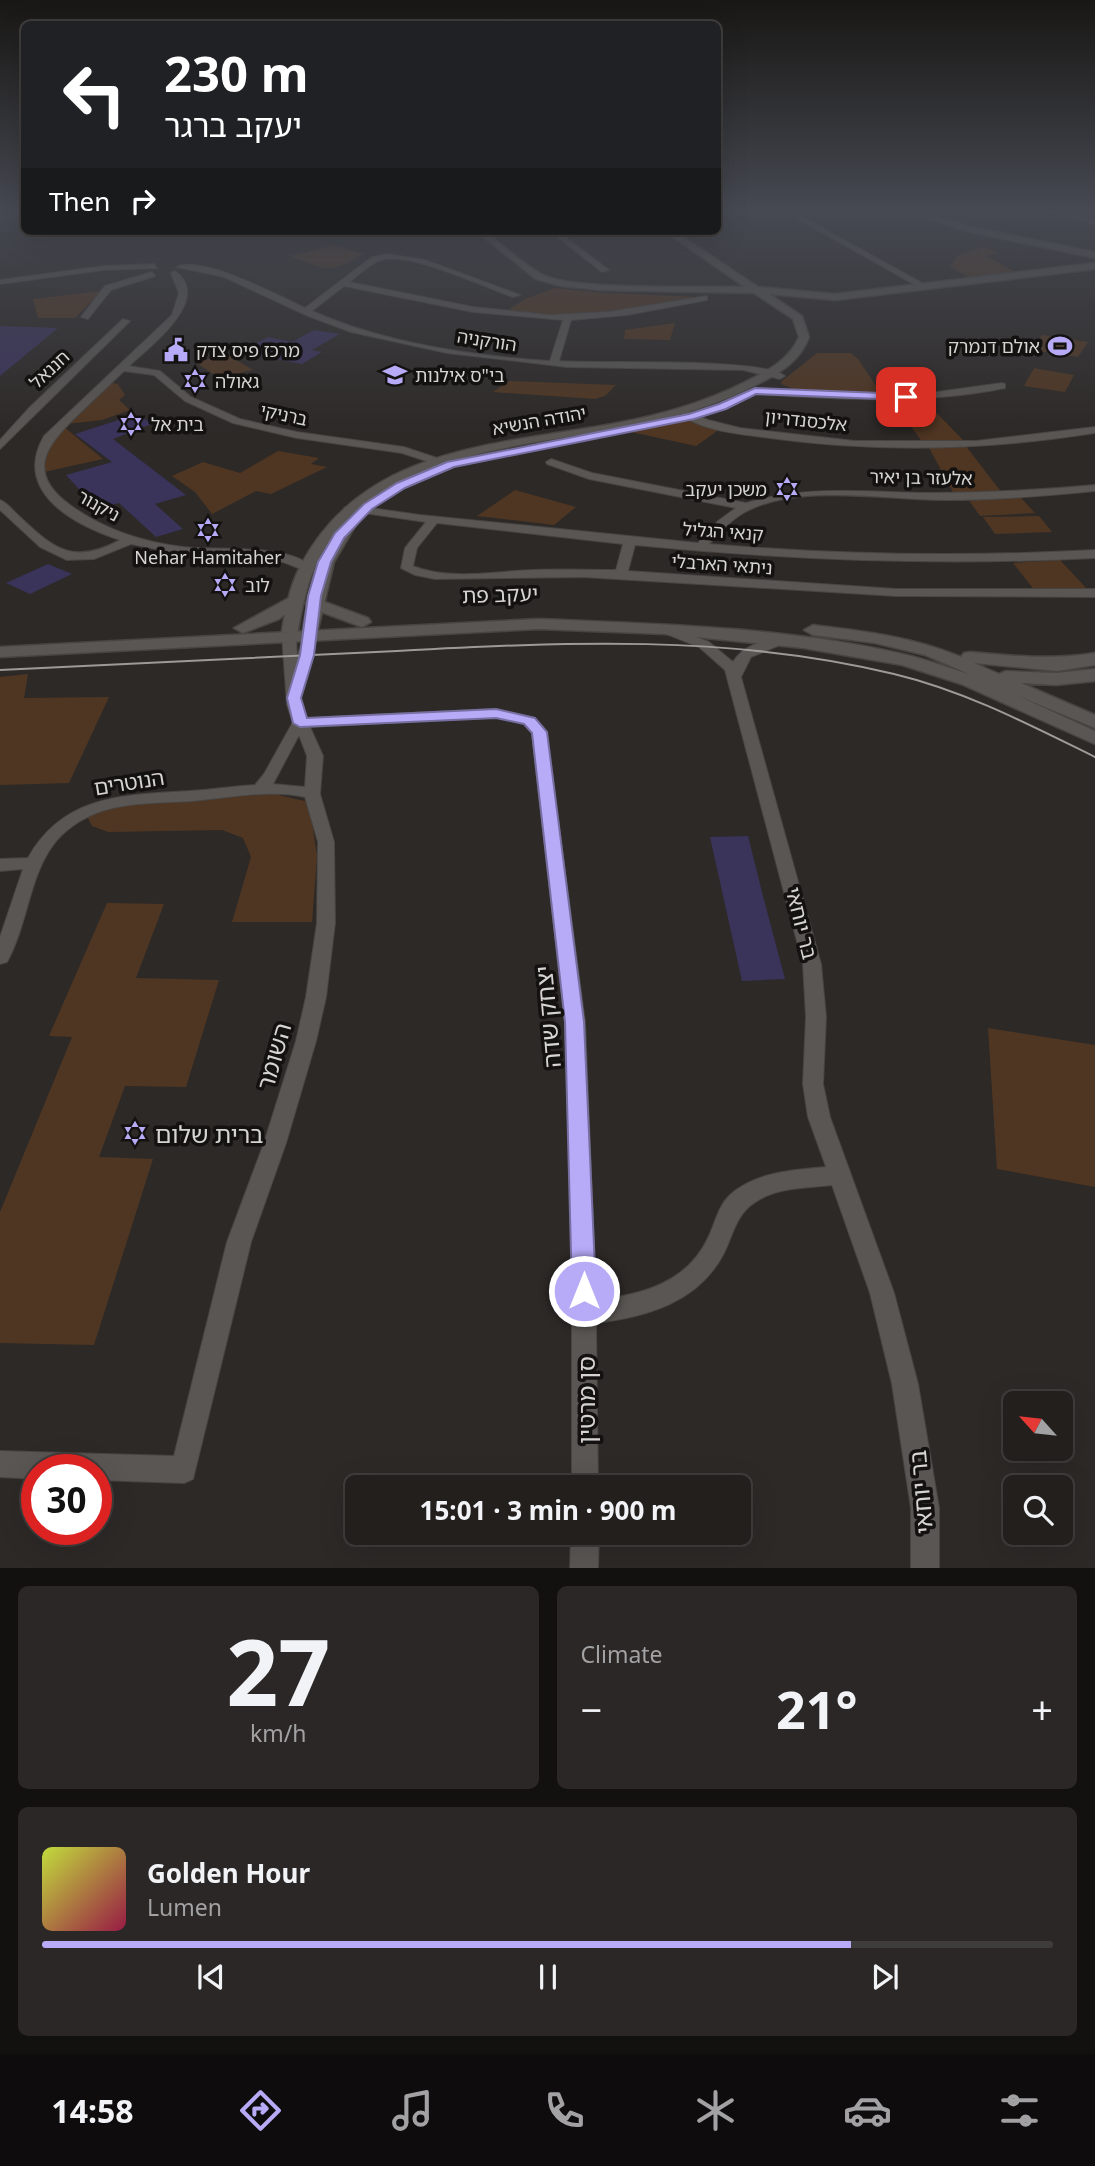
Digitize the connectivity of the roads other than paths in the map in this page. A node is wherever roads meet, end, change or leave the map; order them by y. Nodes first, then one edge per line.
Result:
1 (124, 283) edge
2 (182, 283) edge
3 (247, 283) edge
4 (482, 283) edge
5 (554, 283) edge
6 (572, 283) edge
7 (744, 283) edge
8 (748, 283) edge
9 (754, 283) edge
10 (918, 283) edge
11 (964, 283) edge
12 (345, 284) joint
13 (761, 288) junction
14 (927, 288) junction
15 (727, 290) junction
16 (779, 293) junction
17 (516, 295) dead end
18 (815, 297) junction
19 (704, 298) dead end
20 (796, 302) junction
21 (307, 311) junction
22 (811, 316) dead end
23 (85, 317) dead end
24 (568, 317) junction
25 (126, 321) dead end
26 (817, 333) dead end
27 (554, 363) junction
28 (124, 368) junction
29 (773, 376) junction
30 (1002, 386) dead end
31 (755, 391) junction
32 (786, 391) junction
33 (687, 414) junction
34 (1095, 430) edge
35 (0, 446) edge
36 (551, 462) dead end
37 (441, 463) junction
38 (1095, 488) edge
39 (0, 503) edge
40 (747, 507) junction
41 (357, 509) junction
42 (435, 518) junction
43 (129, 540) junction
44 (630, 541) junction
45 (701, 547) junction
46 (316, 548) junction
47 (1095, 554) edge
48 (281, 557) junction
49 (306, 567) junction
50 (621, 574) junction
51 (1095, 593) edge
52 (296, 599) junction
53 (314, 603) junction
54 (362, 622) junction
55 (243, 628) junction
56 (664, 629) junction
57 (311, 630) junction
58 (290, 631) junction
59 (0, 640) edge
60 (783, 641) junction
61 (0, 652) edge
62 (1095, 659) edge
63 (934, 660) junction
64 (1080, 672) edge
65 (735, 675) junction
66 (1023, 683) junction
67 (294, 698) junction
68 (1071, 711) junction
69 (1043, 715) junction
70 (1095, 722) edge
71 (300, 723) junction
72 (1095, 738) edge
73 (274, 771) junction
74 (315, 772) junction
75 (259, 790) junction
76 (312, 794) junction
77 (36, 863) junction
78 (0, 866) edge
79 (0, 957) edge
80 (839, 1175) junction
81 (584, 1313) junction
82 (0, 1464) edge
83 (585, 1475) edge
84 (585, 1545) edge
85 (584, 1567) edge
86 (925, 1567) edge

1 - 23 street
2 - 28 street, ניקנור
3 - 21 street, הורקניה
4 - 17 street
5 - 13 street
6 - 15 street
7 - 15 street
8 - 13 street
9 - 13 street
10 - 14 street
11 - 14 street
12 - 21 street
12 - 24 street
13 - 15 street
13 - 16 street
13 - 29 street, יהודה הנשיא
14 - 18 street
16 - 18 street
16 - 20 street
18 - 20 street
19 - 24 street
20 - 22 street
21 - 27 street, הורקניה
24 - 27 street
25 - 35 street, חננאל
26 - 29 street, יהודה הנשיא
27 - 29 street, הורקניה
28 - 37 street, ברניקי
28 - 43 street, ניקנור
29 - 31 street, יהודה הנשיא
29 - 32 street
29 - 33 street, יהודה הנשיא
30 - 32 street
31 - 32 street
31 - 33 street, יהודה הנשיא
33 - 34 street, אלכסנדריון
33 - 37 street, יהודה הנשיא
36 - 40 street, אלעזר בן יאיר
37 - 41 street, יהודה הנשיא
38 - 40 street, אלעזר בן יאיר
39 - 43 street
40 - 45 street, אלעזר בן יאיר
41 - 42 street, קנאי הגליל
41 - 46 street, יהודה הנשיא
41 - 53 street, יהודה הנשיא
42 - 44 street, קנאי הגליל
42 - 50 street, ניתאי הארבלי
43 - 48 street, ניקנור
44 - 45 street, קנאי הגליל
44 - 50 street
45 - 47 street, קנאי הגליל
46 - 48 street, ניקנור
46 - 49 street, יהודה הנשיא
48 - 49 street, ניקנור
49 - 52 street, יהודה הנשיא
50 - 51 street, ניתאי הארבלי
52 - 55 main road
52 - 58 street, יהודה הנשיא
53 - 54 main road
53 - 57 street, יהודה הנשיא
54 - 57 main road, יעקב פת
54 - 63 main road, יעקב פת
55 - 58 main road, יעקב פת
55 - 59 main road, יעקב פת
56 - 57 main road, יעקב פת
56 - 60 main road, יעקב פת
56 - 65 street, בר יוחאי
57 - 58 main road, יעקב פת
57 - 67 street
58 - 61 main road, יעקב פת
58 - 67 street
60 - 63 main road, יעקב פת
60 - 65 street
62 - 64 main road, יעקב פת
63 - 64 main road
63 - 66 main road, יעקב פת
63 - 69 main road, יעקב פת
64 - 66 main road, יעקב פת
64 - 68 main road
65 - 80 street, בר יוחאי
66 - 68 main road
66 - 69 main road, יעקב פת
67 - 71 street
68 - 70 main road
69 - 72 main road
71 - 73 street
71 - 74 street, השומר
71 - 81 street, יצחק שדה
73 - 74 street
73 - 75 street
74 - 76 street, השומר
75 - 76 street, הנוטרים
75 - 77 street, הנוטרים
76 - 82 street, השומר
77 - 78 street
77 - 79 street, הנוטרים
80 - 81 street
80 - 86 street, בר יוחאי
81 - 83 street, סן מרטין
84 - 85 street

